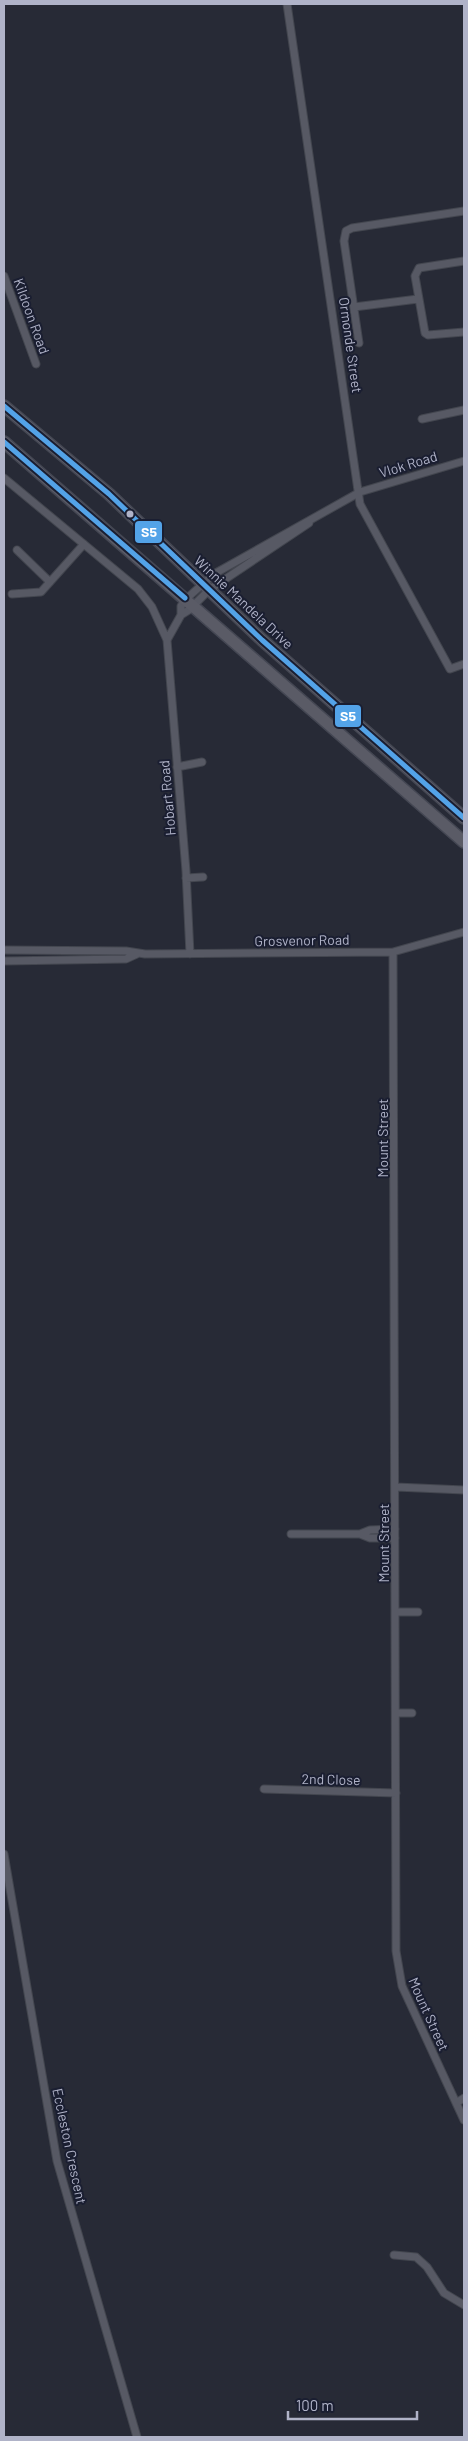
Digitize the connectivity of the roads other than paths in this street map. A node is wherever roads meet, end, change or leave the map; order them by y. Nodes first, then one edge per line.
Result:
1 (287, 4) edge
2 (464, 211) edge
3 (464, 261) edge
4 (4, 276) edge
5 (418, 299) junction
6 (354, 308) junction
7 (464, 332) edge
8 (464, 341) edge
9 (359, 342) dead end
10 (36, 364) dead end
11 (4, 406) edge
12 (464, 410) edge
13 (422, 419) dead end
14 (4, 442) edge
15 (464, 461) edge
16 (4, 478) edge
17 (360, 492) junction
18 (84, 544) junction
19 (16, 550) dead end
20 (50, 582) junction
21 (205, 586) junction
22 (12, 594) dead end
23 (190, 602) junction
24 (167, 640) junction
25 (464, 664) edge
26 (202, 762) dead end
27 (177, 768) junction
28 (464, 818) edge
29 (464, 842) edge
30 (204, 877) dead end
31 (186, 878) junction
32 (464, 932) edge
33 (4, 950) edge
34 (393, 952) junction
35 (137, 954) junction
36 (190, 954) junction
37 (4, 960) edge
38 (396, 1487) junction
39 (464, 1490) edge
40 (395, 1529) junction
41 (291, 1534) dead end
42 (360, 1534) junction
43 (395, 1538) junction
44 (396, 1612) junction
45 (418, 1612) dead end
46 (396, 1713) junction
47 (412, 1713) dead end
48 (264, 1789) dead end
49 (396, 1793) junction
50 (4, 1854) edge
51 (464, 2098) edge
52 (456, 2103) junction
53 (464, 2120) edge
54 (394, 2254) dead end
55 (464, 2305) edge
56 (137, 2437) edge

1 - 17 street, Ormonde Street
2 - 6 street
3 - 5 street
4 - 10 street, Kildoon Road
5 - 6 street
5 - 7 street
6 - 9 street
7 - 8 street
11 - 21 main road, Winnie Mandela Drive
12 - 13 street
14 - 23 main road
15 - 17 street, Vlok Road
16 - 18 street, Hobart Road
17 - 21 street, Vlok Road
17 - 25 street, Ormonde Street
18 - 20 street
18 - 24 street, Hobart Road
19 - 20 street
20 - 22 street
21 - 23 street
21 - 28 main road, Winnie Mandela Drive
23 - 24 street
23 - 29 main road
24 - 27 street, Hobart Road
26 - 27 street
27 - 31 street, Hobart Road
30 - 31 street
31 - 36 street, Hobart Road
32 - 34 street, Grosvenor Road
33 - 35 street, Grosvenor Road
34 - 36 street, Grosvenor Road
34 - 38 street, Mount Street
35 - 36 street, Grosvenor Road
35 - 37 street, Grosvenor Road
38 - 39 street
38 - 40 street, Mount Street
40 - 42 street
40 - 43 street, Mount Street
41 - 42 street
42 - 43 street
43 - 44 street, Mount Street
44 - 45 street
44 - 46 street, Mount Street
46 - 47 street
46 - 49 street, Mount Street
48 - 49 street, 2nd Close
49 - 52 street, Mount Street
50 - 56 street, Eccleston Crescent
51 - 52 street
52 - 53 street, Mount Street
54 - 55 street

